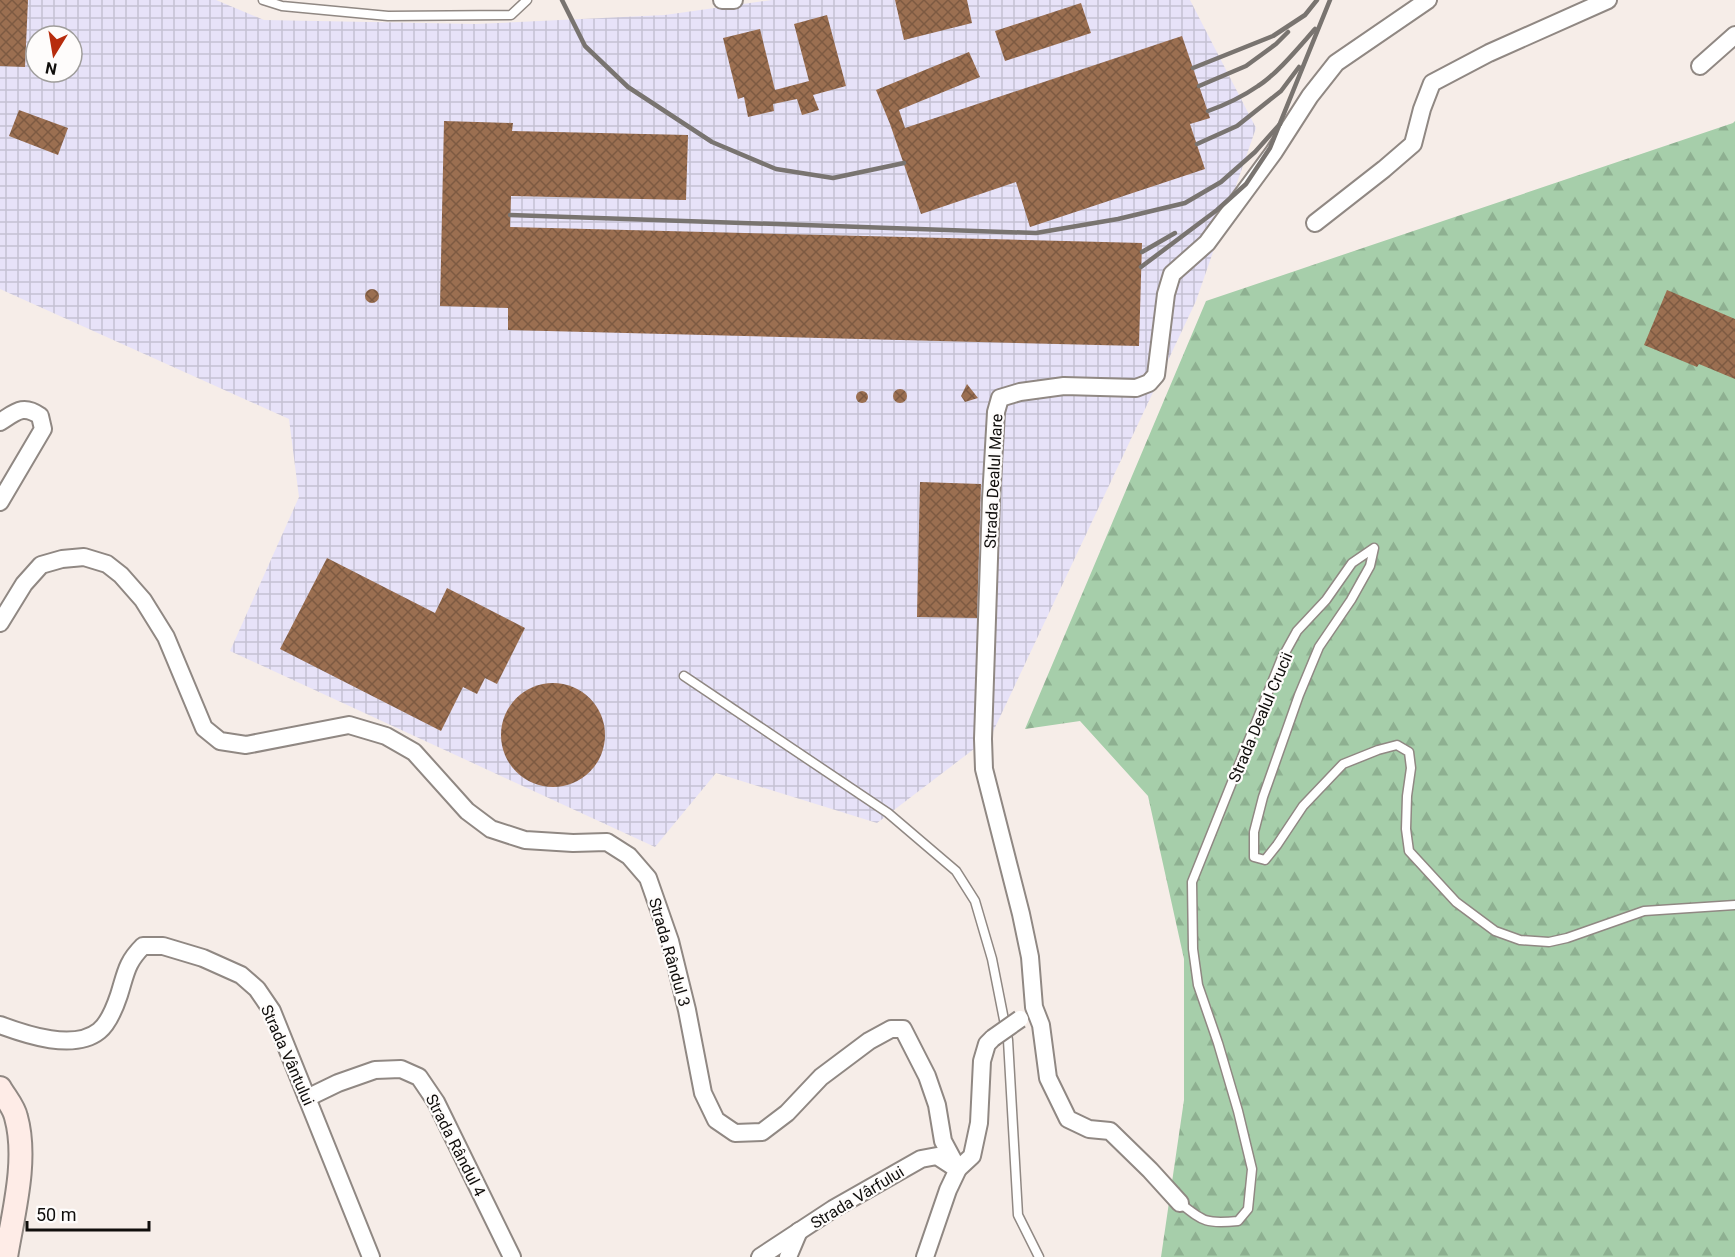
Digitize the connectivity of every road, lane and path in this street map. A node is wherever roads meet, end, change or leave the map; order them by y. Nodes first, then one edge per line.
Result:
1 (263, 0) edge
2 (527, 0) edge
3 (722, 0) edge
4 (734, 0) edge
5 (1428, 0) edge
6 (1608, 0) edge
7 (1735, 35) edge
8 (1700, 66) dead end
9 (1315, 222) dead end
10 (0, 422) edge
11 (0, 502) edge
12 (0, 623) edge
13 (684, 676) dead end
14 (1735, 905) edge
15 (1034, 1007) junction
16 (0, 1025) edge
17 (0, 1088) edge
18 (307, 1098) junction
19 (958, 1169) junction
20 (1180, 1203) joint
21 (799, 1231) junction
22 (6, 1257) edge
23 (371, 1257) edge
24 (512, 1257) edge
25 (760, 1257) edge
26 (788, 1257) edge
27 (925, 1257) edge
28 (1039, 1257) edge

1 - 2 lane
3 - 4 street
5 - 15 street, Strada Dealul Mare
6 - 9 street
7 - 8 street
10 - 11 street
12 - 19 street, Strada Rândul 3
13 - 28 lane
14 - 20 lane, Strada Dealul Crucii
15 - 19 street, bridge
15 - 20 street, Strada Dealul Crucii
16 - 18 street, Strada Vântului
17 - 22 street
18 - 23 street, Strada Vântului
18 - 24 street, Strada Rândul 4
19 - 21 street, Strada Vârfului
19 - 27 street
21 - 25 street, Strada Vârfului
21 - 26 street

